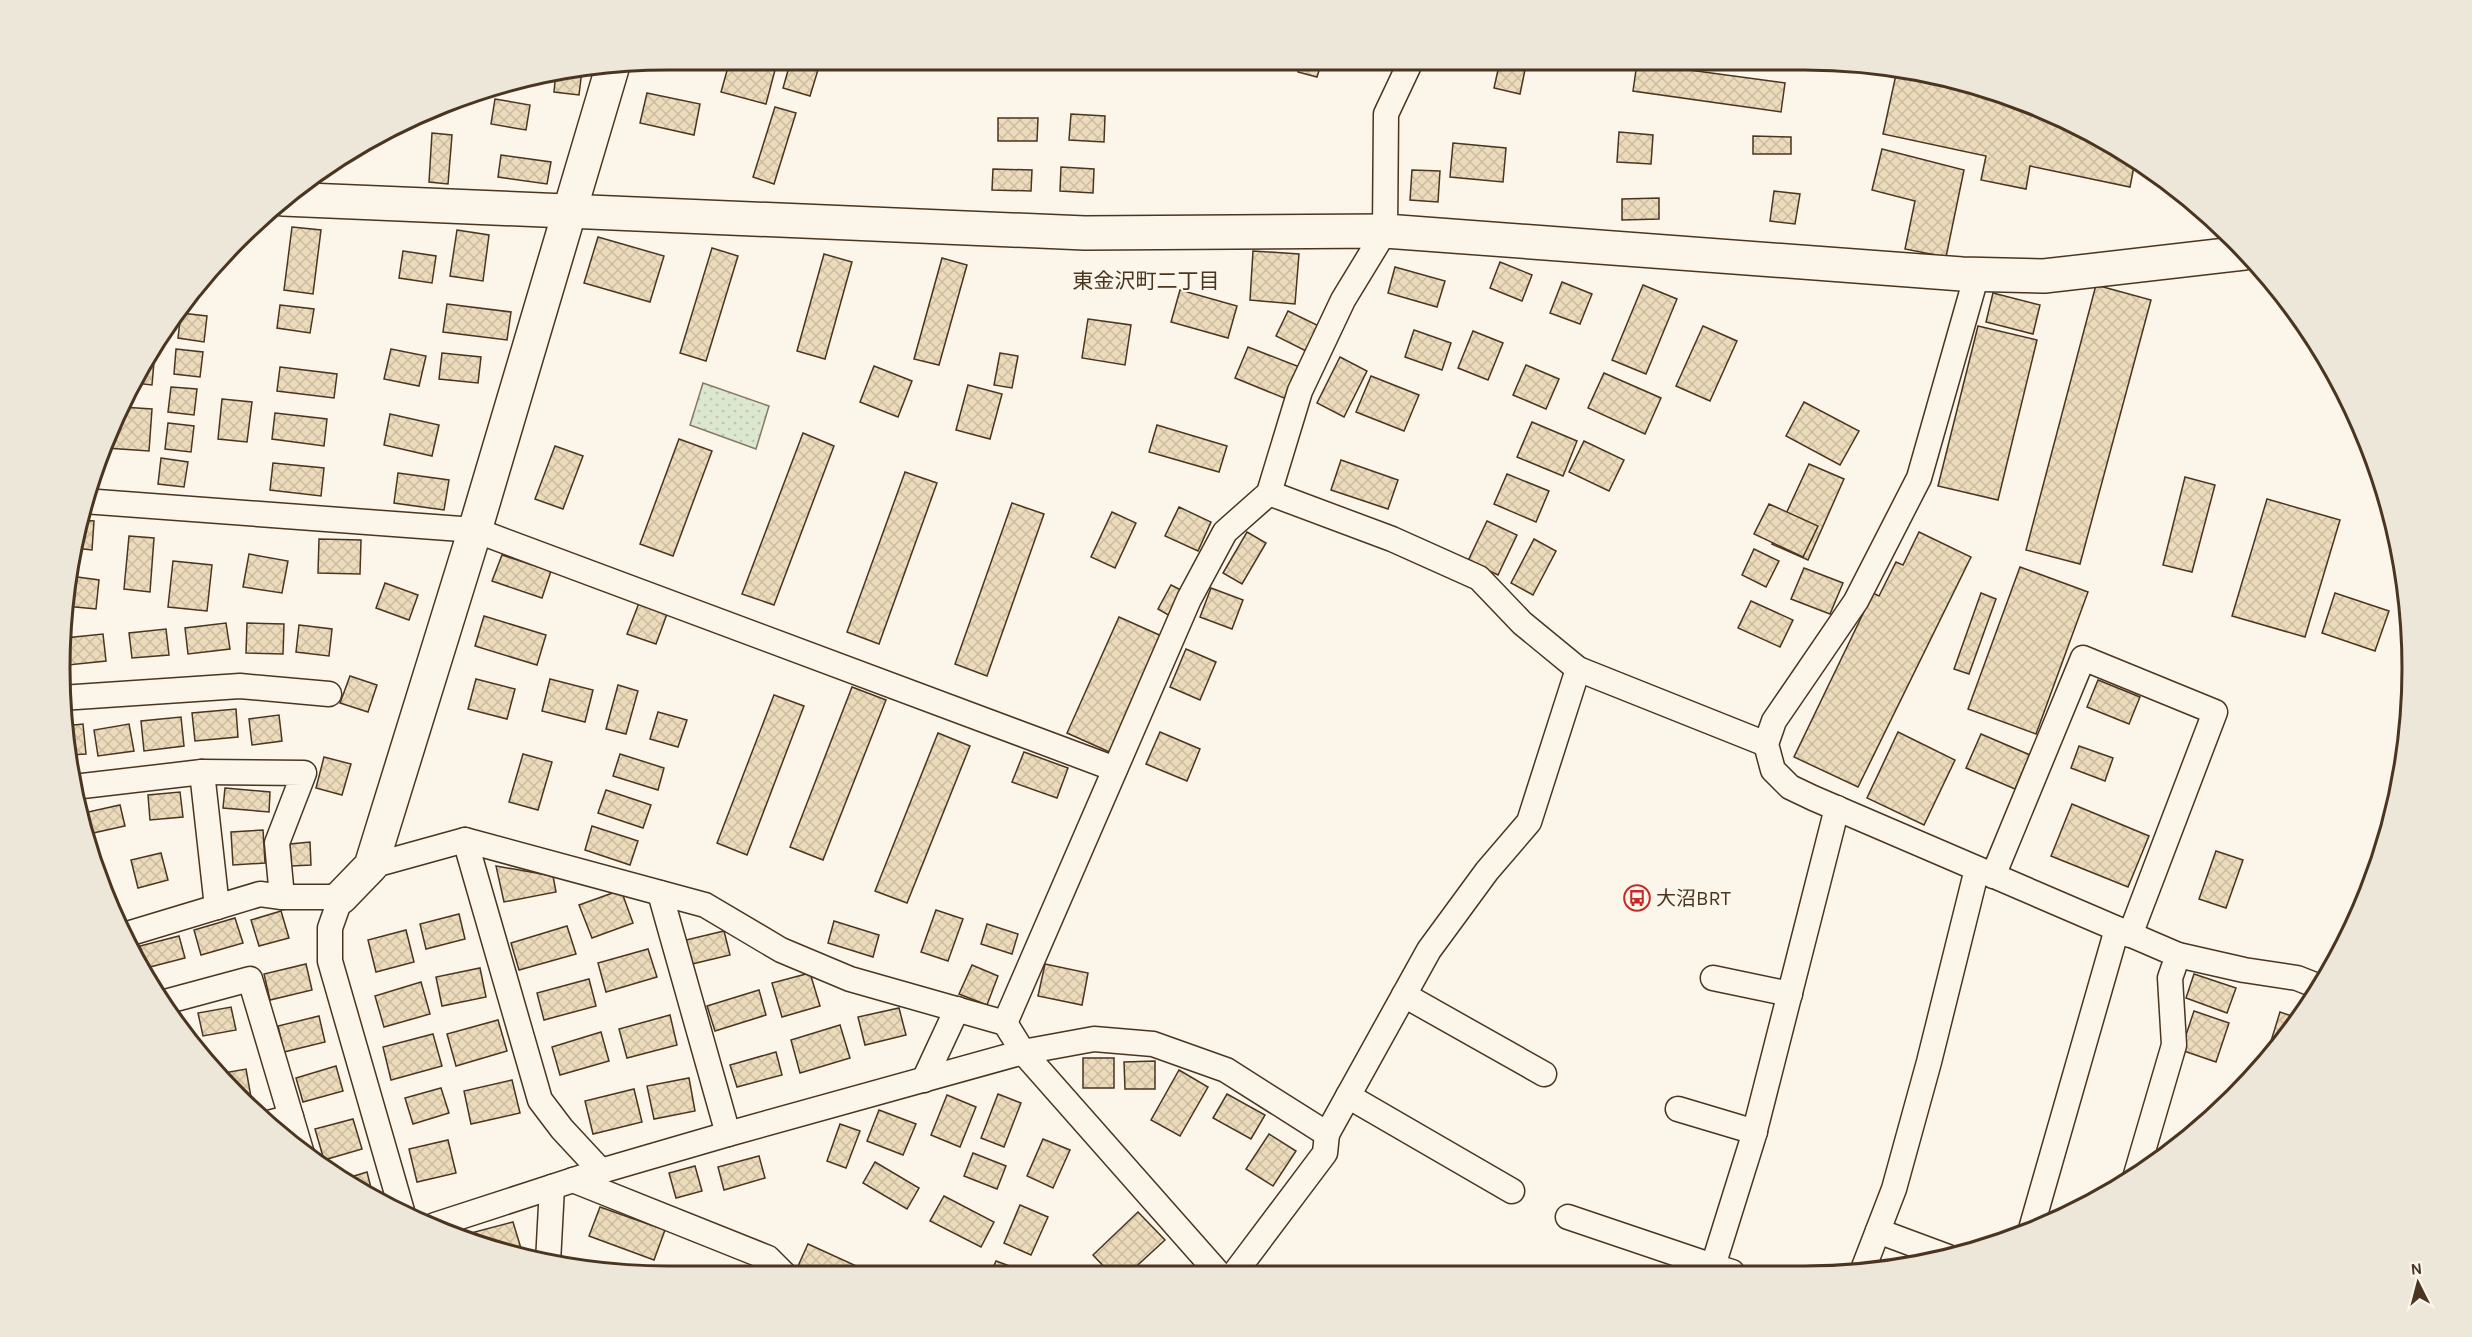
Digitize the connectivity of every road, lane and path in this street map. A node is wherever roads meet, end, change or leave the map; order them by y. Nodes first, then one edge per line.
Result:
1 (1407, 70) edge
2 (610, 74) edge
3 (297, 200) edge
4 (571, 210) junction
5 (1385, 231) junction
6 (2234, 254) edge
7 (1977, 274) junction
8 (1269, 493) junction
9 (95, 502) edge
10 (475, 530) junction
11 (1578, 669) junction
12 (329, 694) dead end
13 (71, 697) edge
14 (1766, 744) junction
15 (1115, 769) junction
16 (202, 772) junction
17 (82, 787) edge
18 (1837, 808) junction
19 (465, 840) junction
20 (372, 866) junction
21 (1985, 872) junction
22 (660, 893) junction
23 (282, 897) junction
24 (341, 897) junction
25 (217, 907) junction
26 (2123, 932) junction
27 (132, 933) edge
28 (2178, 955) junction
29 (1713, 978) dead end
30 (2312, 984) edge
31 (1790, 994) junction
32 (1404, 995) junction
33 (171, 1000) edge
34 (957, 1009) junction
35 (1005, 1023) junction
36 (1023, 1052) junction
37 (1544, 1074) dead end
38 (924, 1080) junction
39 (1348, 1096) junction
40 (1678, 1109) dead end
41 (280, 1120) edge
42 (1755, 1132) junction
43 (728, 1134) junction
44 (1327, 1134) junction
45 (2139, 1164) edge
46 (601, 1171) junction
47 (563, 1184) junction
48 (1512, 1191) dead end
49 (400, 1203) edge
50 (1569, 1217) dead end
51 (2034, 1220) edge
52 (443, 1222) edge
53 (1878, 1231) junction
54 (1934, 1252) edge
55 (549, 1254) edge
56 (1866, 1263) edge
57 (776, 1266) edge
58 (1212, 1266) edge
59 (1240, 1266) edge
60 (1713, 1266) edge
61 (1723, 1266) edge

1 - 5 street
2 - 4 street
3 - 4 street
4 - 5 street
4 - 10 street
5 - 7 street
5 - 8 street
6 - 7 street
7 - 14 street
8 - 11 street
8 - 15 street
9 - 10 street
10 - 15 street
10 - 20 street
11 - 14 street
11 - 32 street
12 - 13 street
14 - 18 street
15 - 35 street
16 - 17 street
16 - 23 street
16 - 25 street
18 - 21 street
18 - 31 street
19 - 20 street
19 - 22 street
19 - 46 street
20 - 24 street
21 - 26 street
21 - 26 street
21 - 53 street
22 - 34 street
22 - 43 street
23 - 24 street
23 - 25 street
24 - 49 street
25 - 27 street
26 - 28 street
26 - 51 street
28 - 30 street
28 - 45 street
29 - 31 street
31 - 42 street
32 - 37 street
32 - 39 street
33 - 41 street
34 - 35 street
34 - 38 street
35 - 36 street
36 - 38 street
36 - 44 street
36 - 58 street
38 - 43 street
39 - 44 street
39 - 48 street
40 - 42 street
42 - 61 street
43 - 46 street
44 - 59 street
46 - 47 street
47 - 52 street
47 - 55 street
47 - 57 street
50 - 60 street
53 - 54 street
53 - 56 street

